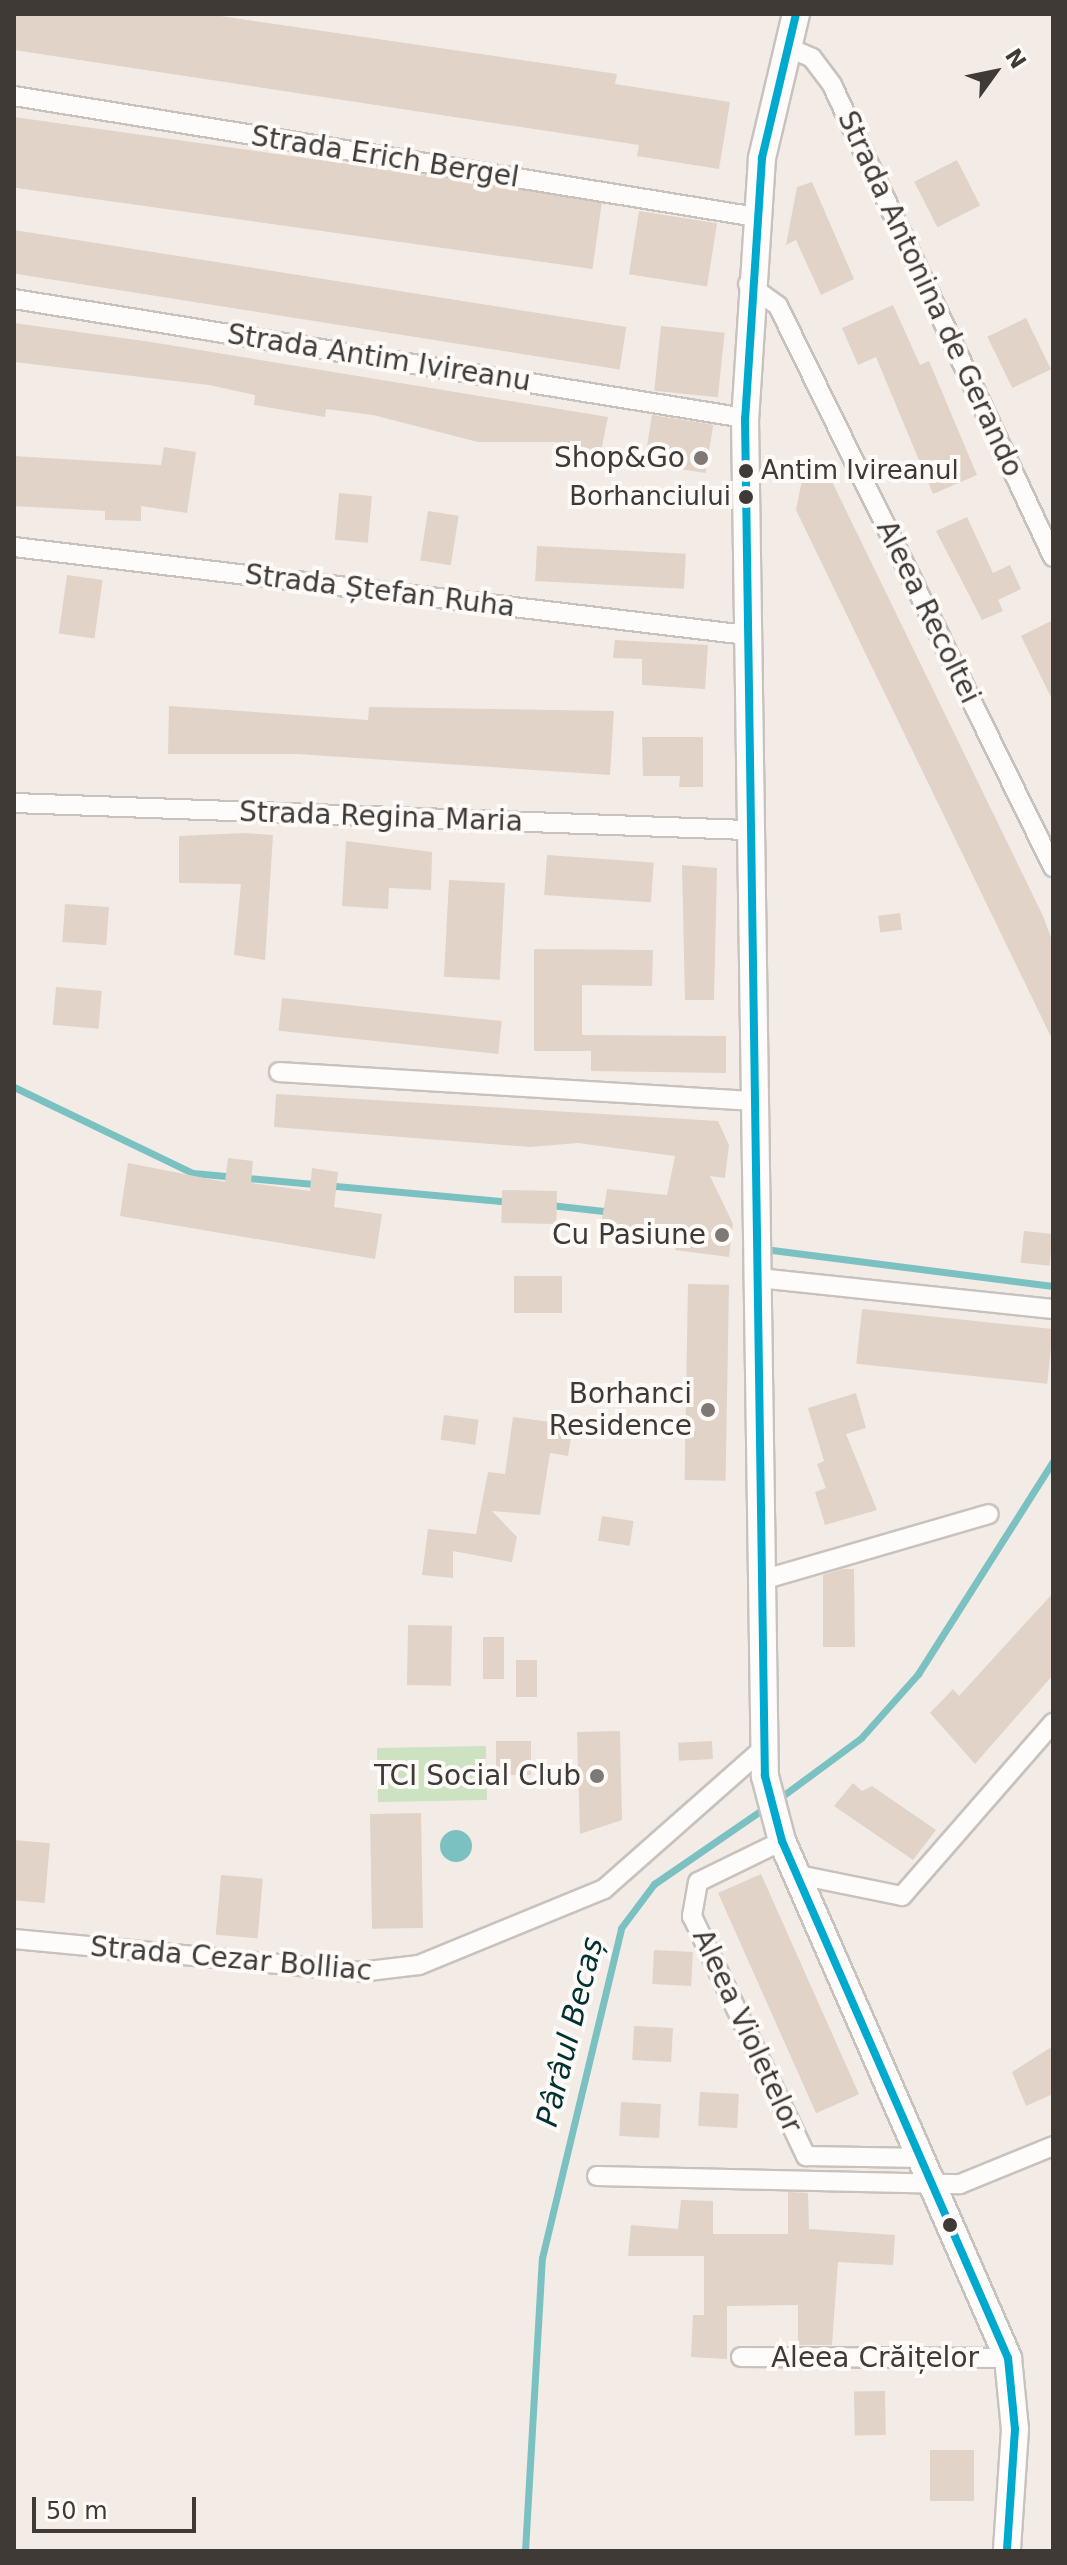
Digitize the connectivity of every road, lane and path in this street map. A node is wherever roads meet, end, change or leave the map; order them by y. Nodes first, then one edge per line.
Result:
1 (796, 14) edge
2 (789, 48) junction
3 (14, 96) edge
4 (756, 217) junction
5 (748, 284) junction
6 (14, 299) edge
7 (745, 418) junction
8 (14, 547) edge
9 (1053, 557) edge
10 (747, 635) junction
11 (14, 803) edge
12 (748, 830) junction
13 (1053, 867) edge
14 (279, 1072) dead end
15 (754, 1101) junction
16 (758, 1278) junction
17 (1053, 1309) edge
18 (989, 1514) dead end
19 (762, 1580) junction
20 (1053, 1723) edge
21 (763, 1749) junction
22 (780, 1836) junction
23 (799, 1875) junction
24 (14, 1939) edge
25 (1053, 2146) edge
26 (928, 2170) junction
27 (597, 2176) dead end
28 (741, 2357) dead end
29 (1008, 2358) junction
30 (1007, 2551) edge

1 - 2 main road
2 - 4 main road
2 - 9 street, Strada Antonina de Gerando
3 - 4 street, Strada Erich Bergel
4 - 5 main road
5 - 7 main road
5 - 13 street, Aleea Recoltei
6 - 7 street, Strada Antim Ivireanu
7 - 10 main road
8 - 10 street, Strada Ștefan Ruha
10 - 12 main road
11 - 12 street, Strada Regina Maria
12 - 15 main road
14 - 15 street
15 - 16 main road
16 - 17 street
16 - 19 main road
18 - 19 street
19 - 21 main road
20 - 23 street
21 - 22 main road
21 - 24 street, Strada Cezar Bolliac
22 - 23 main road
22 - 26 street, Aleea Violetelor
23 - 26 main road
25 - 26 street
26 - 27 street, Aleea Violetelor
26 - 29 main road
28 - 29 street, Aleea Crăițelor
29 - 30 main road

